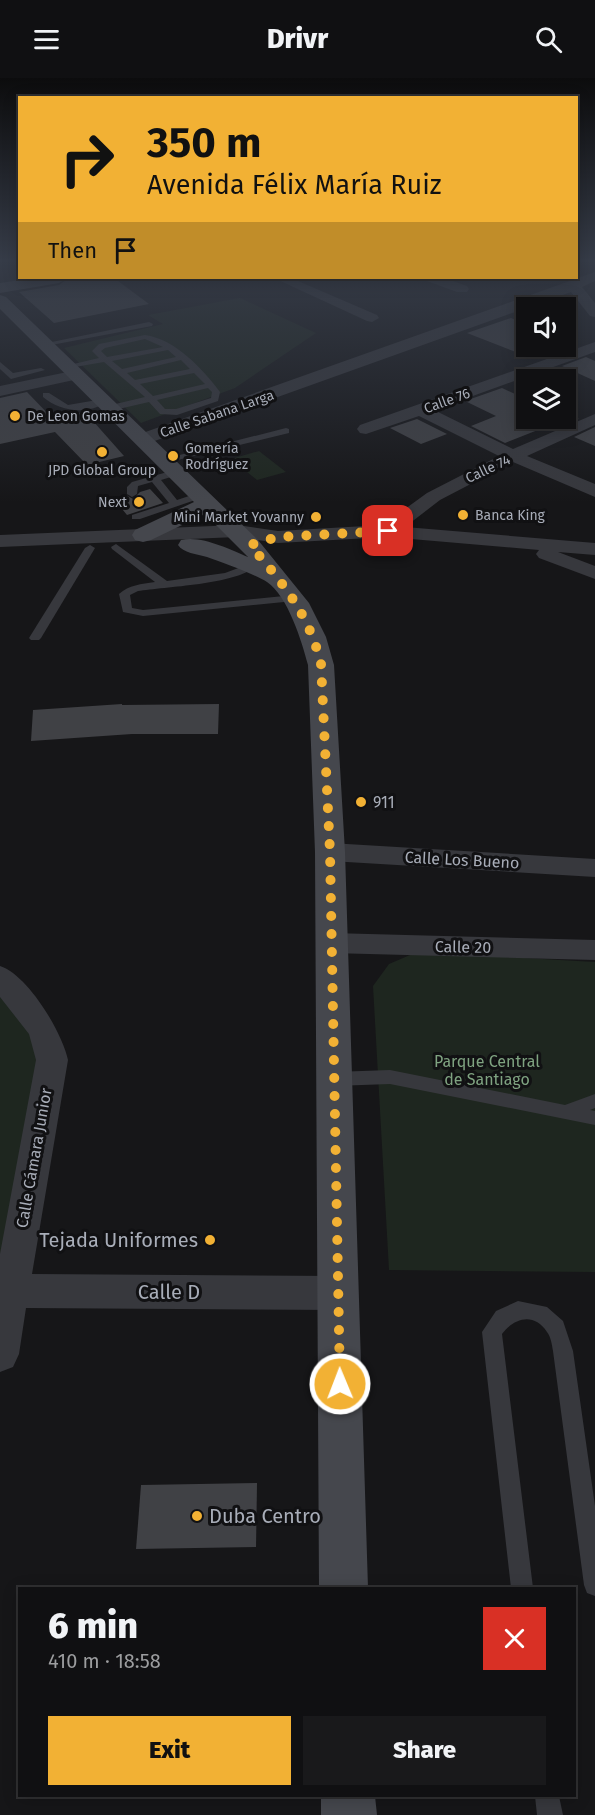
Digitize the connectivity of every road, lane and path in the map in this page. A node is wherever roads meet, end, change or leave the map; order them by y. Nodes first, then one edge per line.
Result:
1 (42, 340) edge
2 (66, 340) edge
3 (130, 340) edge
4 (158, 340) edge
5 (422, 340) edge
6 (46, 344) junction
7 (595, 347) edge
8 (168, 348) junction
9 (181, 358) junction
10 (105, 360) junction
11 (0, 364) edge
12 (41, 370) dead end
13 (73, 370) junction
14 (195, 370) junction
15 (119, 372) junction
16 (11, 376) junction
17 (0, 379) edge
18 (134, 383) junction
19 (211, 385) junction
20 (0, 391) edge
21 (46, 395) dead end
22 (151, 398) junction
23 (106, 405) junction
24 (421, 410) junction
25 (595, 419) edge
26 (366, 429) dead end
27 (286, 431) dead end
28 (144, 439) junction
29 (515, 456) junction
30 (171, 466) junction
31 (154, 478) junction
32 (595, 491) edge
33 (132, 494) dead end
34 (205, 499) junction
35 (174, 503) junction
36 (137, 525) junction
37 (388, 531) junction
38 (0, 541) edge
39 (512, 542) junction
40 (189, 545) joint
41 (116, 547) junction
42 (90, 548) junction
43 (246, 548) junction
44 (595, 549) edge
45 (0, 550) edge
46 (595, 573) edge
47 (163, 583) junction
48 (287, 588) junction
49 (35, 638) dead end
50 (330, 852) junction
51 (595, 868) edge
52 (331, 943) junction
53 (595, 950) edge
54 (0, 977) edge
55 (334, 1079) junction
56 (595, 1101) edge
57 (566, 1112) junction
58 (595, 1118) edge
59 (6, 1291) edge
60 (338, 1293) junction
61 (0, 1354) edge
62 (595, 1585) edge
63 (344, 1587) edge
64 (522, 1587) edge
65 (348, 1797) edge
66 (547, 1797) edge
67 (349, 1815) edge
68 (550, 1815) edge

1 - 6 main road
2 - 6 lane
3 - 10 lane
4 - 8 lane
5 - 28 street, Calle Sabana Larga
6 - 13 main road
7 - 24 street, Calle 76
8 - 9 lane
8 - 10 lane
9 - 14 lane
9 - 15 lane
10 - 13 lane
10 - 15 lane
11 - 16 lane
12 - 16 lane
13 - 20 street
13 - 23 main road
14 - 18 lane
14 - 19 lane
15 - 18 lane
16 - 17 lane
18 - 22 lane
19 - 22 lane
19 - 22 lane
21 - 23 lane
22 - 23 lane
23 - 28 main road
24 - 26 street, Calle 76
24 - 29 street
25 - 29 street, Calle 74
27 - 30 lane
28 - 30 main road
29 - 32 street
29 - 37 street, Calle 74
30 - 31 lane
30 - 34 main road
31 - 33 lane
31 - 35 lane
34 - 35 lane
34 - 36 main road
34 - 43 main road
35 - 36 lane
36 - 38 street
36 - 43 street
37 - 39 street
37 - 43 street
39 - 44 street
39 - 46 street
40 - 41 street
40 - 43 main road
41 - 42 street
41 - 47 lane
42 - 45 street
42 - 49 lane
43 - 47 lane
43 - 48 main road
47 - 48 lane
48 - 50 main road
50 - 51 street, Calle Los Bueno
50 - 52 main road
52 - 53 street, Calle 20
52 - 55 main road
54 - 59 street, Calle Cámara Junior
55 - 57 lane
55 - 60 main road
56 - 57 lane
57 - 58 lane
59 - 60 street, Calle D
59 - 61 street, Calle Cámara Junior
60 - 63 main road
62 - 64 lane
65 - 67 main road
66 - 68 lane

